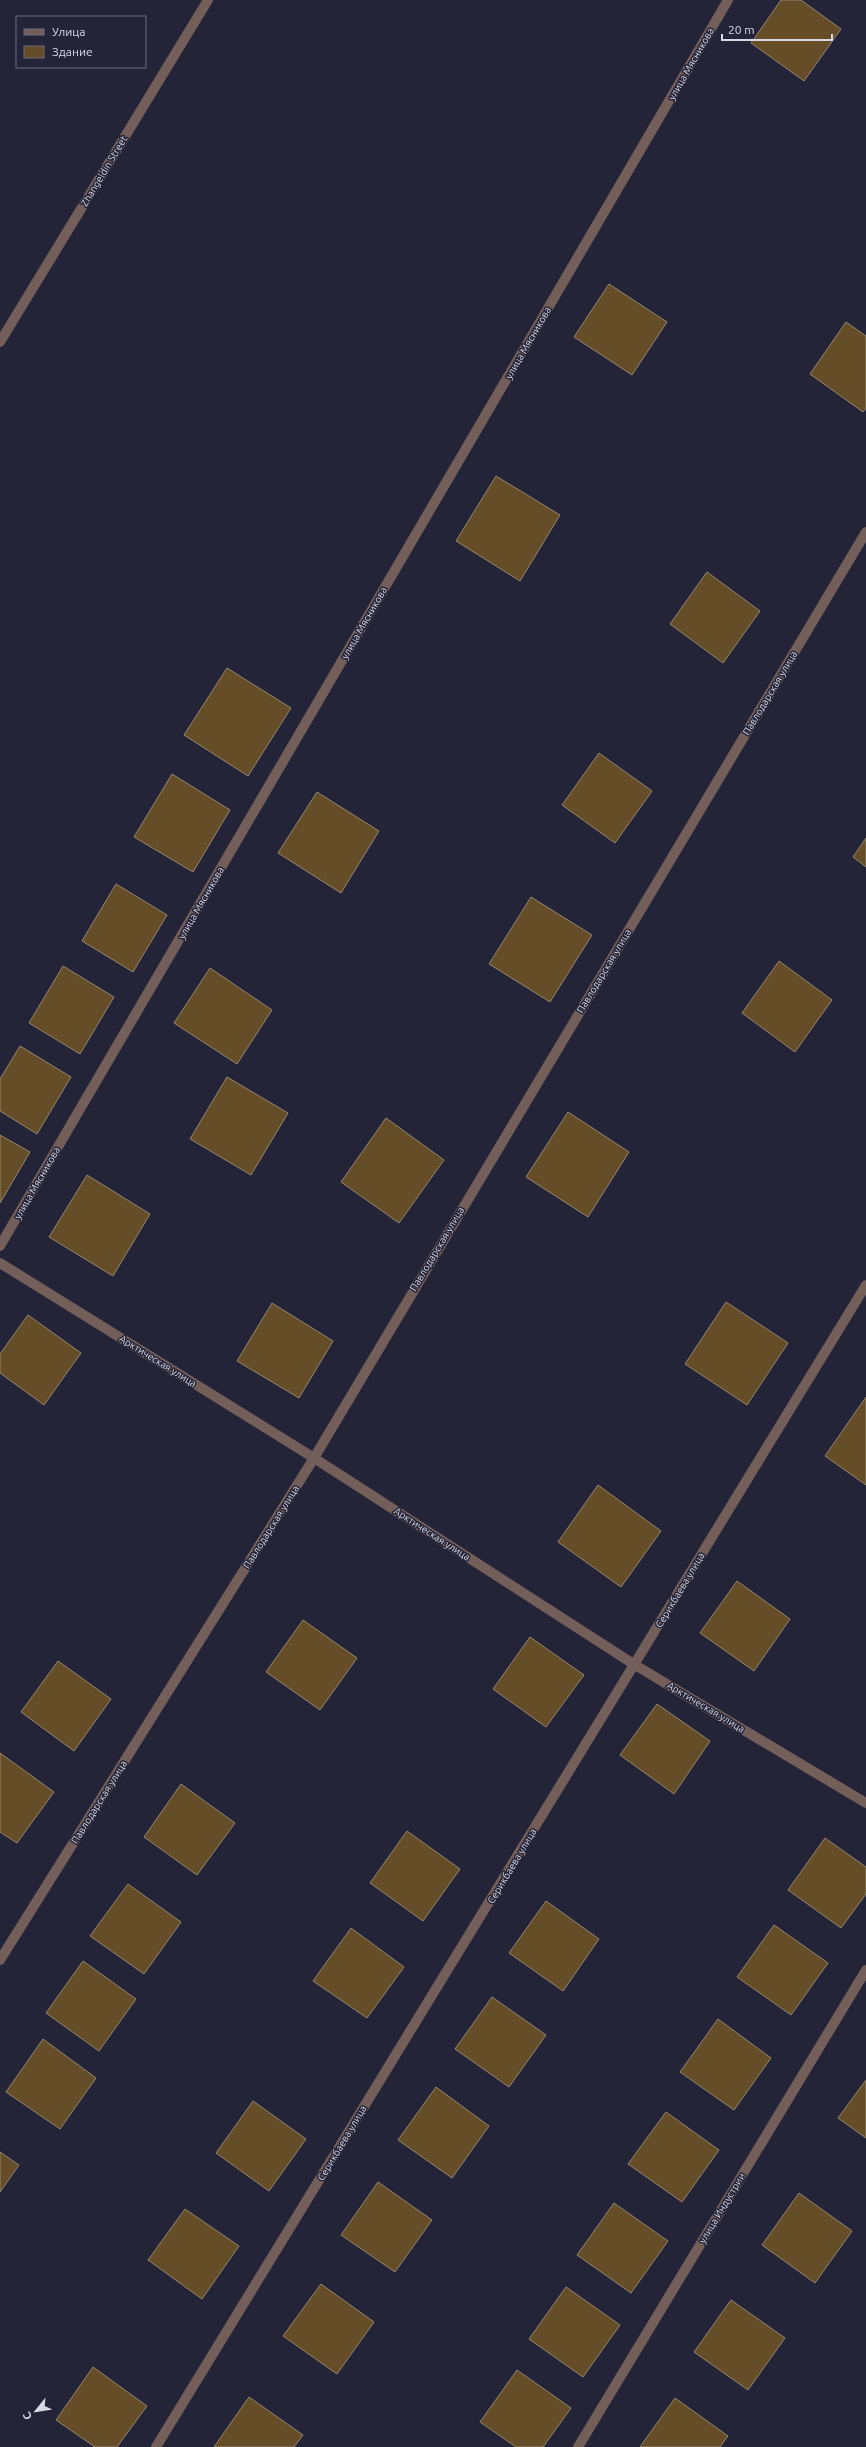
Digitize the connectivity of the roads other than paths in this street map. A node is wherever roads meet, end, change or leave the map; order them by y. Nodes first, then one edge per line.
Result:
1 (208, 0) edge
2 (728, 0) edge
3 (0, 342) edge
4 (866, 532) edge
5 (0, 1246) edge
6 (0, 1263) edge
7 (866, 1285) edge
8 (314, 1458) junction
9 (634, 1665) junction
10 (866, 1803) edge
11 (0, 1960) edge
12 (866, 1970) edge
13 (156, 2447) edge
14 (578, 2447) edge

1 - 3 street, Zhangeldin Street
2 - 5 street, улица Мясникова
4 - 8 street, Павлодарская улица
6 - 8 street, Арктическая улица
7 - 9 street, Серикбаева улица
8 - 9 street, Арктическая улица
8 - 11 street, Павлодарская улица
9 - 10 street, Арктическая улица
9 - 13 street, Серикбаева улица
12 - 14 street, улица Индустрии

